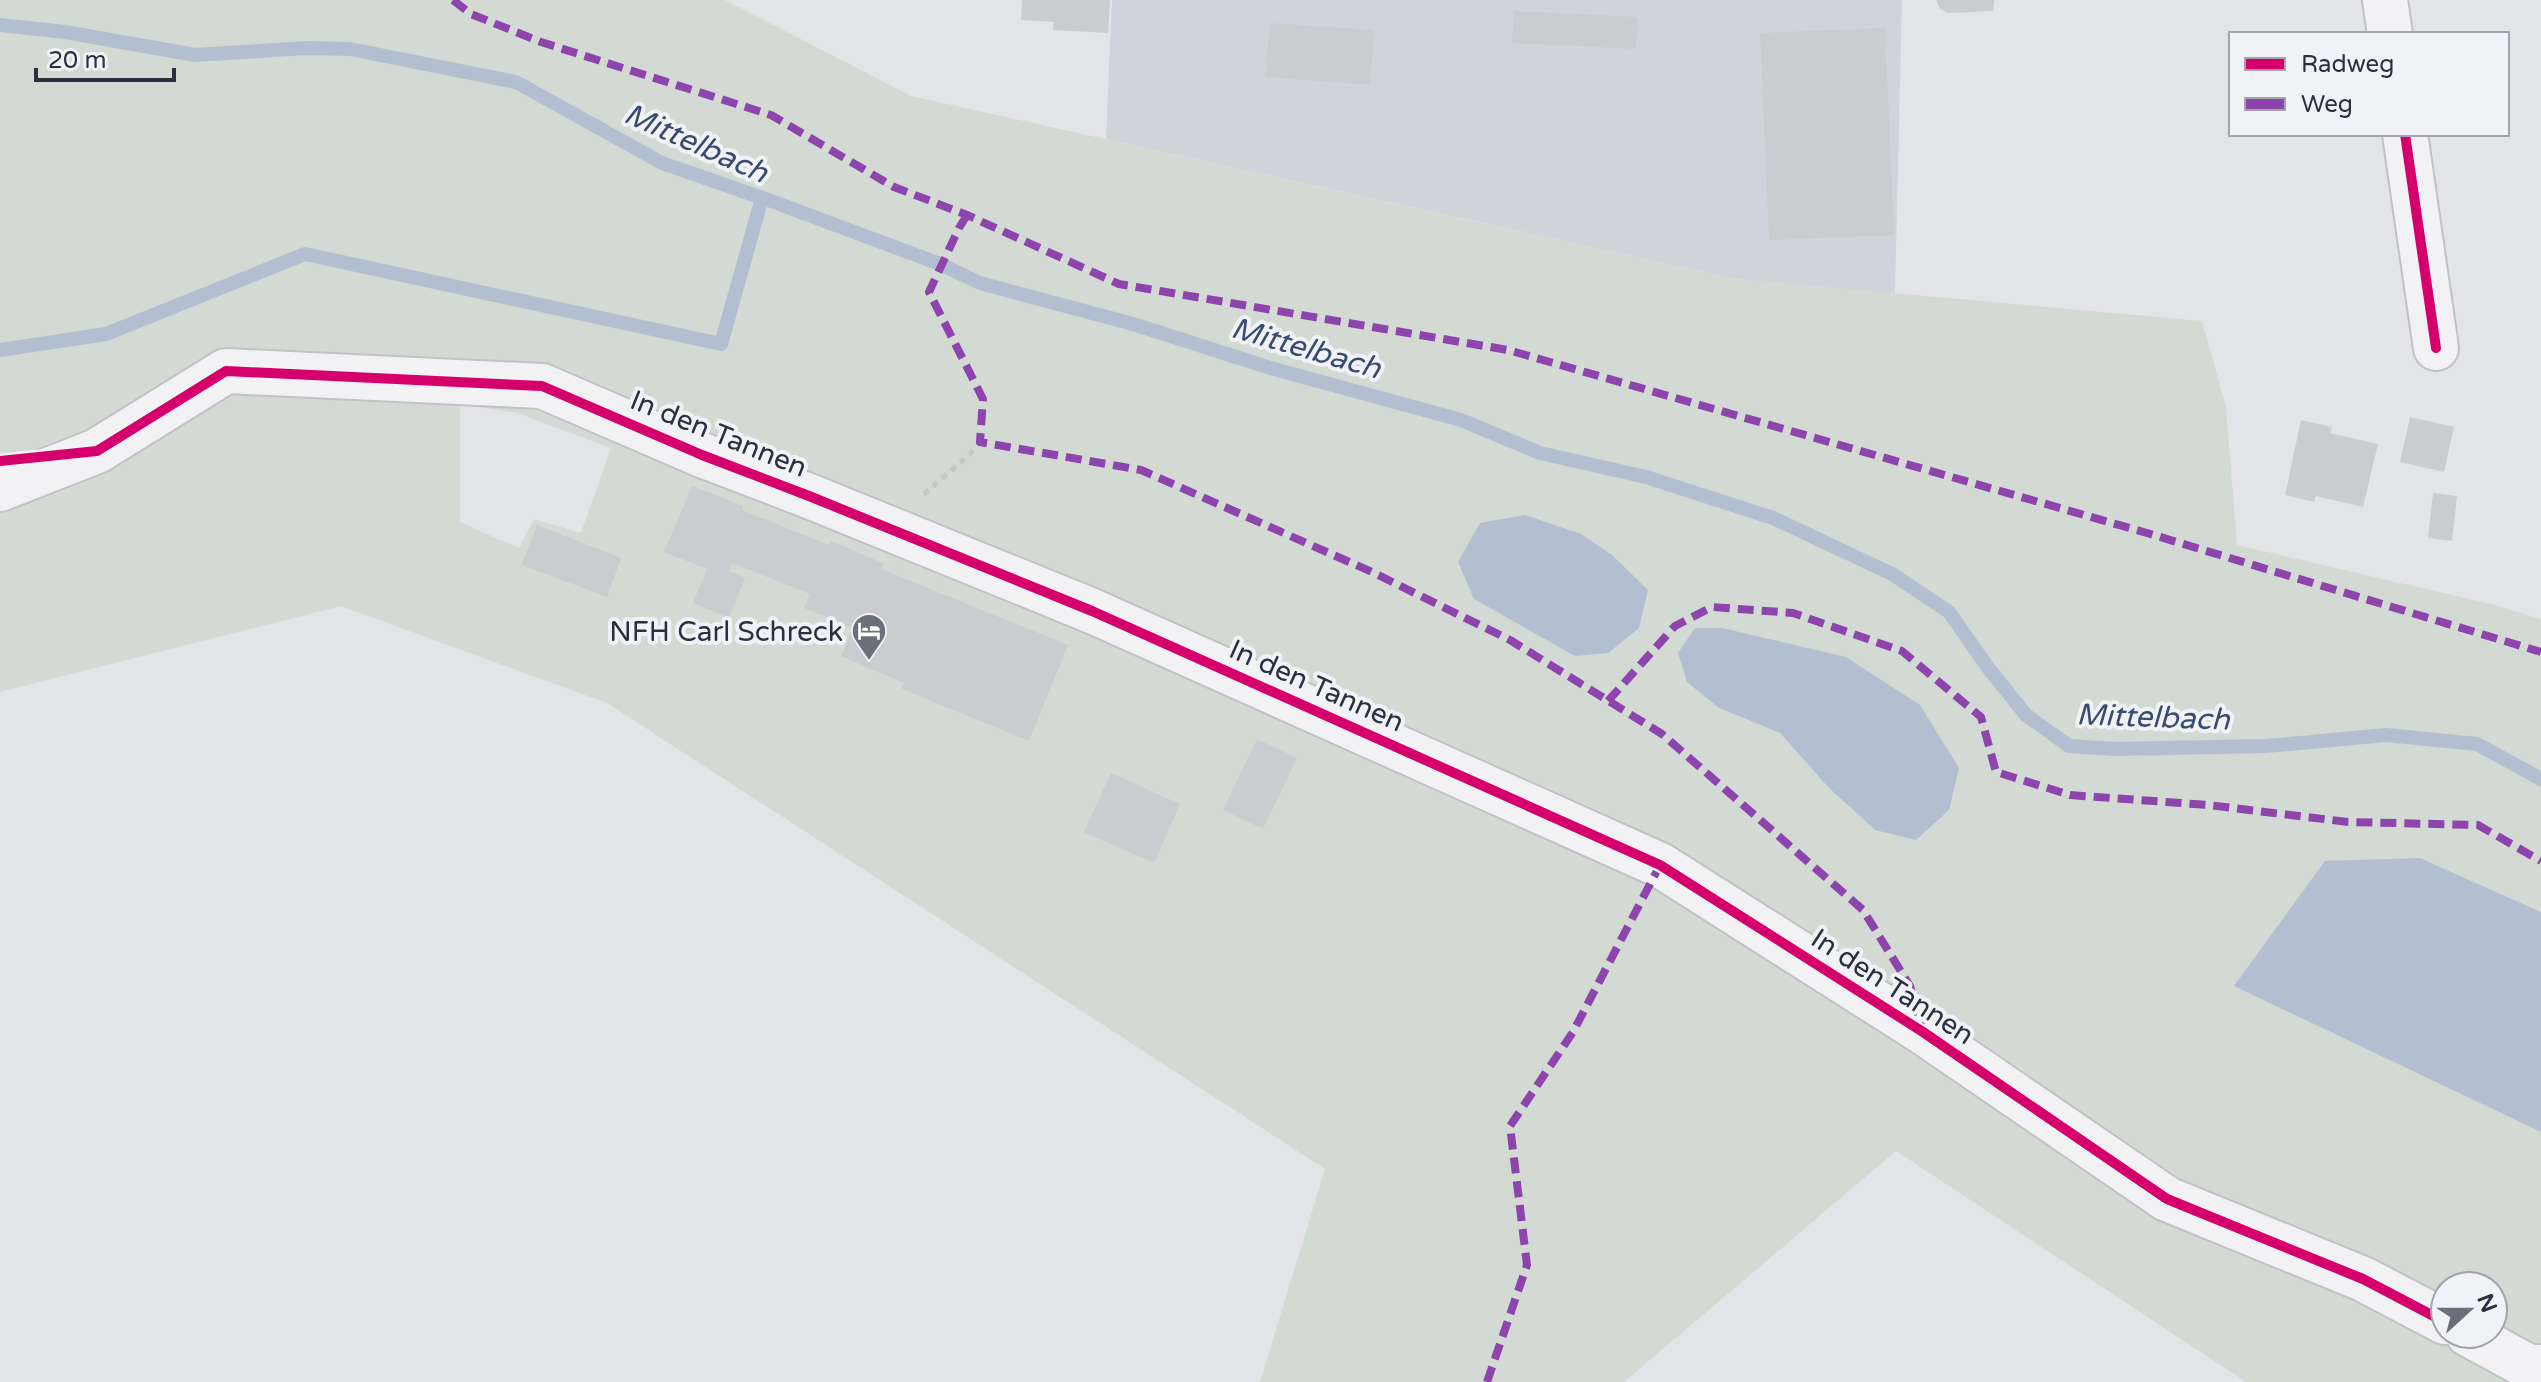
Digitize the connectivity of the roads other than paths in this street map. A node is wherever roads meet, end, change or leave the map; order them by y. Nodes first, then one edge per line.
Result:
1 (2385, 0) edge
2 (2390, 32) edge
3 (2405, 136) edge
4 (2436, 348) dead end
5 (0, 489) edge
6 (2429, 1314) edge
7 (2498, 1350) edge
8 (2541, 1367) edge

1 - 2 street
3 - 4 street
5 - 6 street, In den Tannen
7 - 8 street

